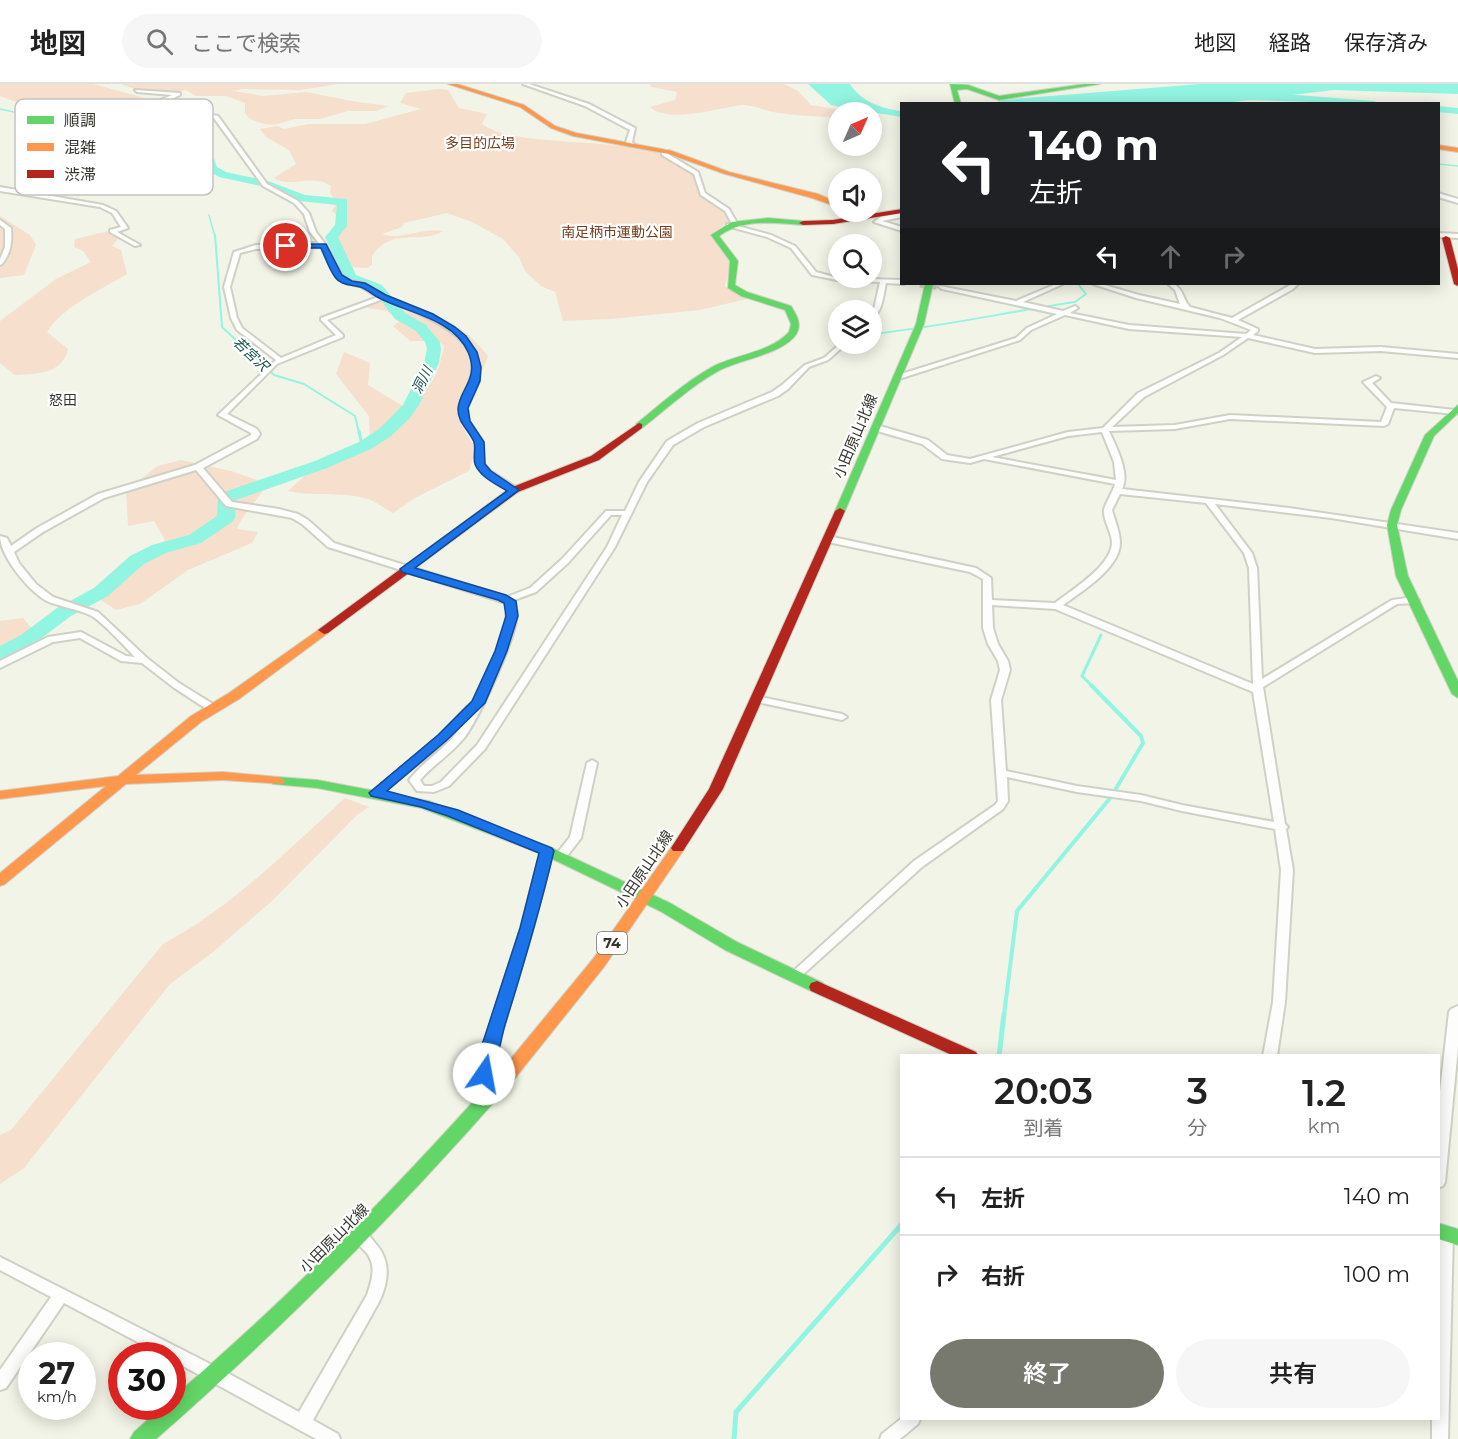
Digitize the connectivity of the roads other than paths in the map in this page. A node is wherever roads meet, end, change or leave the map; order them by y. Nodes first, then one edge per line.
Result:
1 (451, 84) edge
2 (525, 84) edge
3 (1097, 84) edge
4 (137, 91) dead end
5 (956, 93) edge
6 (170, 99) edge
7 (213, 116) edge
8 (632, 145) junction
9 (1440, 147) edge
10 (1458, 150) edge
11 (668, 152) junction
12 (0, 189) edge
13 (15, 192) edge
14 (36, 195) edge
15 (1440, 196) edge
16 (828, 201) edge
17 (1458, 201) edge
18 (882, 213) edge
19 (900, 213) edge
20 (900, 214) edge
21 (0, 222) edge
22 (828, 222) edge
23 (732, 224) junction
24 (900, 229) edge
25 (1447, 236) edge
26 (137, 245) dead end
27 (323, 245) junction
28 (0, 263) edge
29 (883, 281) junction
30 (900, 282) edge
31 (1458, 284) edge
32 (935, 285) edge
33 (1058, 285) edge
34 (1099, 285) edge
35 (1172, 285) edge
36 (1294, 285) edge
37 (383, 297) junction
38 (879, 300) edge
39 (1018, 302) junction
40 (1185, 307) junction
41 (1075, 308) dead end
42 (1064, 314) junction
43 (1233, 320) junction
44 (1248, 337) junction
45 (831, 354) edge
46 (1458, 356) edge
47 (281, 361) junction
48 (899, 376) junction
49 (1376, 378) dead end
50 (1390, 406) junction
51 (1457, 410) edge
52 (877, 428) junction
53 (1105, 430) junction
54 (985, 458) junction
55 (198, 467) junction
56 (1120, 487) junction
57 (514, 490) junction
58 (1209, 500) junction
59 (627, 513) junction
60 (1392, 525) junction
61 (1458, 536) edge
62 (0, 539) edge
63 (828, 539) junction
64 (9, 551) junction
65 (406, 569) junction
66 (507, 600) junction
67 (1414, 600) junction
68 (987, 602) junction
69 (1057, 606) junction
70 (144, 660) junction
71 (0, 665) edge
72 (1258, 688) junction
73 (1458, 694) edge
74 (756, 699) junction
75 (478, 703) junction
76 (212, 708) junction
77 (842, 717) dead end
78 (592, 763) dead end
79 (1002, 773) junction
80 (122, 780) junction
81 (383, 794) junction
82 (0, 795) edge
83 (1282, 827) junction
84 (547, 851) junction
85 (560, 857) junction
86 (0, 881) edge
87 (646, 898) junction
88 (794, 976) junction
89 (1458, 1011) edge
90 (965, 1054) edge
91 (1270, 1054) edge
92 (494, 1091) junction
93 (1440, 1162) edge
94 (1447, 1234) edge
95 (360, 1237) junction
96 (0, 1263) edge
97 (60, 1296) junction
98 (216, 1375) junction
99 (0, 1383) edge
100 (911, 1420) edge
101 (303, 1421) junction
102 (141, 1439) edge
103 (332, 1439) edge
104 (888, 1439) edge
105 (1440, 1439) edge

1 - 8 street
2 - 8 street
3 - 5 street
4 - 6 street
7 - 27 street
8 - 11 street
9 - 10 street
11 - 16 street
11 - 23 street
12 - 13 street
14 - 26 street
15 - 17 street
18 - 19 street
20 - 24 street
21 - 28 street
22 - 23 street
23 - 29 street
23 - 57 street
25 - 31 street
27 - 37 street
27 - 47 street
29 - 30 street
29 - 38 street
32 - 39 street
32 - 48 street, 小田原山北線 / 74
33 - 39 street
34 - 40 street
35 - 40 street
36 - 43 street
37 - 47 street
37 - 57 street
39 - 42 street
40 - 43 street
41 - 42 street
42 - 44 street
42 - 48 street
43 - 44 street
44 - 46 street
44 - 53 street
45 - 59 street
47 - 55 street
48 - 52 street, 小田原山北線 / 74
49 - 50 street
50 - 51 street
50 - 53 street
51 - 60 street
52 - 54 street
52 - 63 street, 小田原山北線 / 74
53 - 54 street
53 - 56 street
54 - 56 street
55 - 64 street
55 - 65 street
56 - 58 street
56 - 69 street
57 - 65 street
58 - 60 street
58 - 72 street
59 - 66 street
59 - 75 street
60 - 61 street
60 - 67 street
62 - 64 street
63 - 68 street
63 - 74 street, 小田原山北線 / 74
64 - 70 street
65 - 66 street
65 - 76 street
66 - 75 street
67 - 72 street
67 - 73 street
68 - 69 street
68 - 79 street
69 - 72 street
70 - 71 street
70 - 76 street
72 - 83 street
74 - 77 street
74 - 87 street, 小田原山北線 / 74
75 - 81 street
76 - 80 street
78 - 85 street
79 - 83 street
79 - 88 street
80 - 81 street
80 - 82 street
80 - 86 street
81 - 84 street
83 - 91 street
84 - 85 street
84 - 92 street
85 - 87 street
87 - 88 street
87 - 92 street, 小田原山北線 / 74
88 - 90 street
89 - 93 street
92 - 95 street, 小田原山北線 / 74
94 - 105 street
95 - 98 street, 小田原山北線 / 74
95 - 101 street
96 - 97 street
97 - 98 street
97 - 99 street
98 - 101 street
98 - 102 street, 小田原山北線 / 74
100 - 104 street
101 - 103 street

